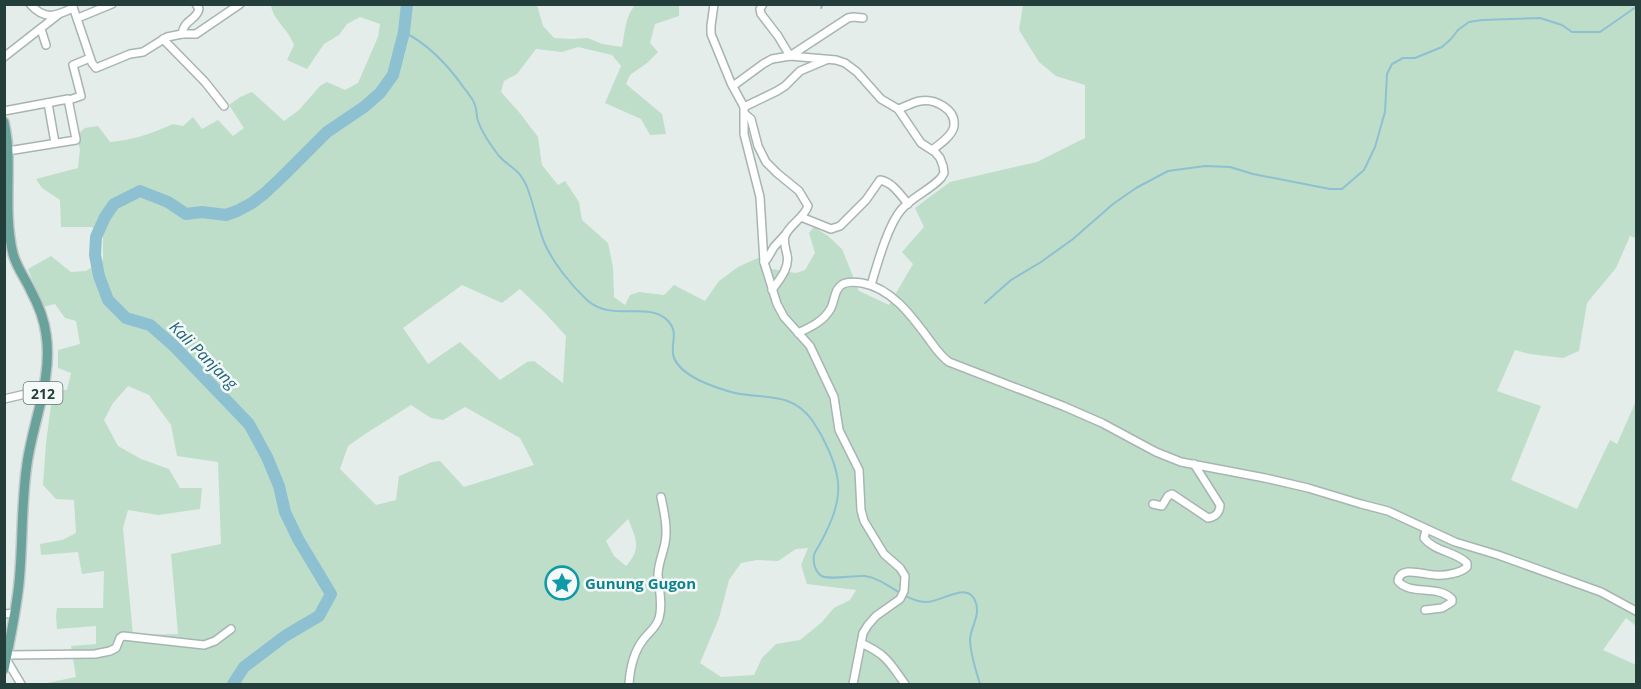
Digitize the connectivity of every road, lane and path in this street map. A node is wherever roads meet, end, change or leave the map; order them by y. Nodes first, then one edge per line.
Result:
1 (30, 4) edge
2 (112, 4) edge
3 (196, 4) edge
4 (240, 4) edge
5 (714, 4) edge
6 (763, 4) edge
7 (73, 6) edge
8 (58, 14) junction
9 (78, 18) junction
10 (863, 18) dead end
11 (41, 29) junction
12 (182, 34) junction
13 (163, 39) junction
14 (46, 45) dead end
15 (790, 56) junction
16 (4, 57) edge
17 (90, 58) junction
18 (828, 59) junction
19 (733, 86) junction
20 (69, 100) junction
21 (48, 103) junction
22 (224, 106) dead end
23 (745, 110) junction
24 (898, 110) junction
25 (4, 111) edge
26 (4, 122) edge
27 (55, 143) junction
28 (932, 150) junction
29 (8, 151) junction
30 (908, 204) junction
31 (6, 215) edge
32 (801, 217) junction
33 (785, 235) junction
34 (764, 262) junction
35 (871, 285) junction
36 (772, 290) junction
37 (798, 333) junction
38 (44, 390) junction
39 (4, 399) edge
40 (1194, 464) junction
41 (661, 497) dead end
42 (1153, 504) dead end
43 (1426, 530) junction
44 (1425, 610) dead end
45 (1636, 611) edge
46 (10, 614) edge
47 (231, 629) dead end
48 (861, 643) junction
49 (6, 661) edge
50 (21, 684) edge
51 (629, 684) edge
52 (854, 684) edge
53 (905, 684) edge

1 - 8 street
2 - 9 street
3 - 12 street
4 - 12 street
5 - 19 street
6 - 15 street
7 - 8 street
7 - 9 street
8 - 11 street
9 - 17 street
10 - 15 street
11 - 14 street
11 - 16 street
12 - 13 street
13 - 17 street
13 - 22 street
15 - 18 street
15 - 19 street
17 - 20 street
18 - 23 street
18 - 24 street
19 - 23 street
20 - 21 street
20 - 27 street
21 - 25 street
21 - 27 street
23 - 32 street
23 - 34 street
24 - 28 street
24 - 28 street
26 - 29 main road, 212
27 - 29 street
28 - 30 street
29 - 31 main road, 212
30 - 32 street
30 - 35 street
31 - 38 main road, 212
32 - 33 street
33 - 34 street
33 - 36 street
34 - 36 street
35 - 37 street
35 - 40 street
36 - 37 street
37 - 48 street
38 - 39 street
38 - 46 main road, 212
40 - 42 street
40 - 43 street
41 - 51 street
43 - 44 street
43 - 45 street
46 - 49 main road, 212
47 - 49 street
48 - 52 street
48 - 53 street
49 - 50 street

